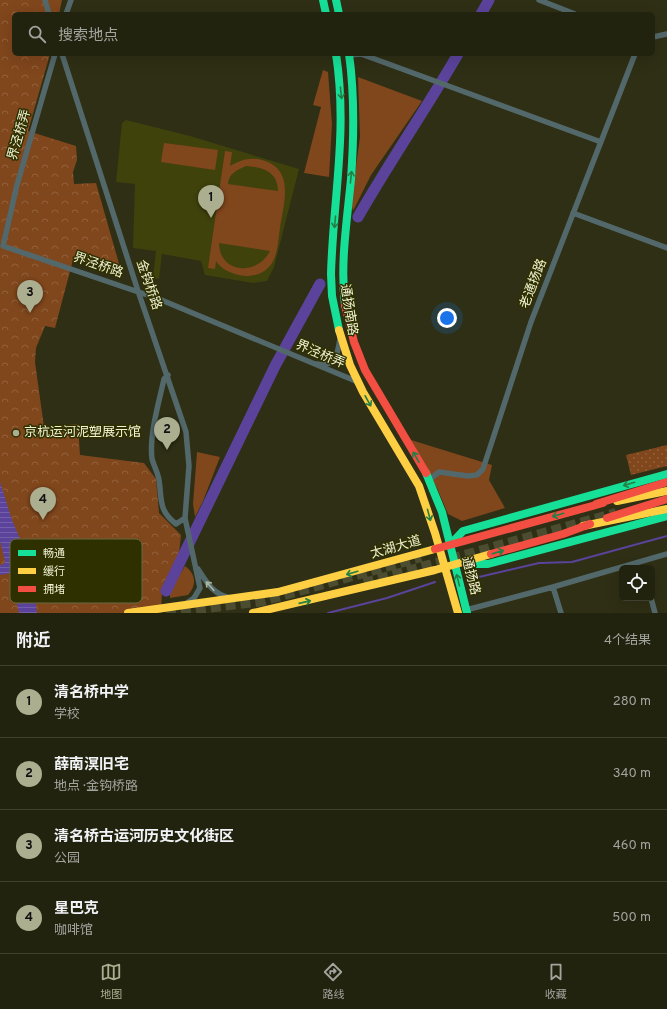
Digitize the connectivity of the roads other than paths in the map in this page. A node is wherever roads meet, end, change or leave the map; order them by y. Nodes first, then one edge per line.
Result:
1 (45, 0) edge
2 (71, 0) edge
3 (323, 0) edge
4 (336, 0) edge
5 (540, 0) edge
6 (48, 12) edge
7 (67, 12) edge
8 (326, 12) edge
9 (339, 12) edge
10 (570, 12) edge
11 (667, 34) edge
12 (655, 37) edge
13 (54, 56) edge
14 (63, 56) edge
15 (336, 56) edge
16 (349, 56) edge
17 (367, 56) edge
18 (634, 56) edge
19 (601, 142) junction
20 (574, 213) junction
21 (3, 246) joint
22 (667, 248) edge
23 (138, 291) junction
24 (340, 336) junction
25 (273, 348) joint
26 (311, 363) junction
27 (168, 375) junction
28 (358, 382) junction
29 (667, 474) edge
30 (429, 480) junction
31 (667, 482) edge
32 (667, 492) edge
33 (667, 498) edge
34 (596, 504) junction
35 (667, 509) edge
36 (667, 516) edge
37 (185, 518) junction
38 (583, 526) junction
39 (624, 528) junction
40 (563, 534) junction
41 (449, 546) junction
42 (439, 549) junction
43 (667, 554) edge
44 (194, 561) junction
45 (454, 565) junction
46 (444, 567) junction
47 (553, 587) junction
48 (236, 599) junction
49 (652, 601) edge
50 (181, 606) junction
51 (464, 612) edge
52 (128, 613) edge
53 (253, 613) edge
54 (561, 613) edge
55 (655, 613) edge

1 - 6 street
2 - 7 street
3 - 8 main road
4 - 9 main road
5 - 10 street
11 - 12 street
13 - 21 street, 界泾桥弄
14 - 23 street, 金钩桥路
15 -> 24 main road, 通扬南路
30 -> 16 main road, 通扬南路
17 - 19 street
18 - 19 street, 老通扬路
19 - 20 street, 老通扬路
20 - 22 street
20 - 30 street, 老通扬路
21 - 23 street, 界泾桥路
23 - 25 street, 界泾桥路
23 - 27 street, 金钩桥路
24 - 26 street
24 - 28 main road, 通扬南路
25 - 26 street, 界泾桥弄
26 - 28 street, 界泾桥弄
27 - 37 street, 金钩桥路
27 - 37 street
28 -> 42 main road, 通扬南路
29 -> 41 main road
30 - 41 main road, 通扬南路
31 - 34 main road
32 - 34 main road, 太湖大道
33 - 38 main road
34 -> 41 main road, 太湖大道
35 - 38 main road
36 - 39 main road
37 - 44 street, 金钩桥路
38 - 40 main road
39 - 40 main road
39 - 45 main road
45 -> 40 main road
41 - 42 main road, 太湖大道
41 - 45 main road, 通扬路
42 - 46 main road, 通扬路
42 -> 48 main road, 太湖大道
43 - 47 street
48 -> 44 street
44 - 50 street, 金钩桥路
45 - 46 main road
51 -> 45 main road, 通扬路
46 - 51 main road, 通扬路
53 -> 46 main road
47 - 51 street
47 - 54 street
48 - 50 main road, 太湖大道
49 - 55 street
50 - 52 main road, 太湖大道

